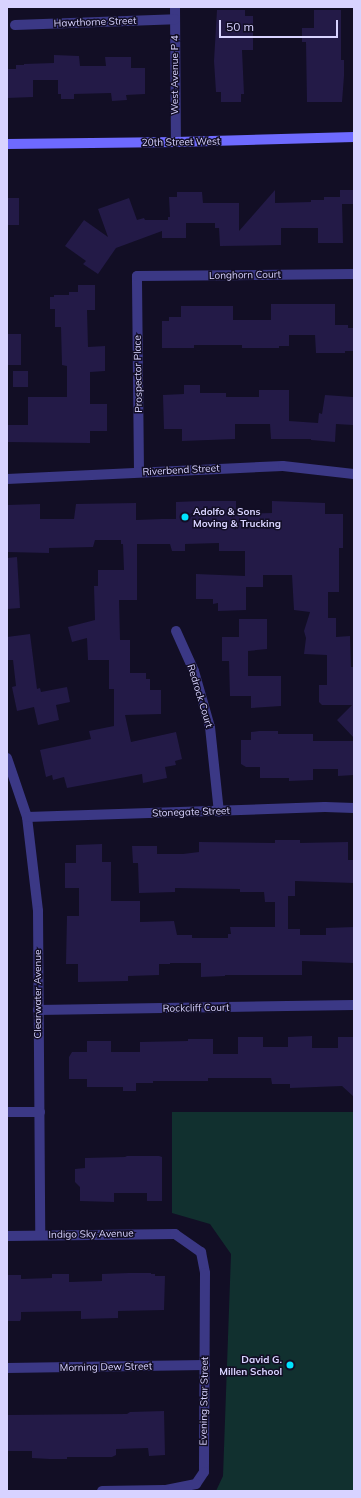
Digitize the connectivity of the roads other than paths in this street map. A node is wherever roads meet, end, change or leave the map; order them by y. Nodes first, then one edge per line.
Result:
1 (175, 7) edge
2 (175, 19) junction
3 (15, 25) dead end
4 (354, 137) edge
5 (176, 142) junction
6 (7, 144) edge
7 (354, 274) edge
8 (137, 276) joint
9 (139, 472) junction
10 (354, 474) edge
11 (7, 479) edge
12 (176, 631) dead end
13 (7, 758) edge
14 (354, 808) edge
15 (219, 812) junction
16 (27, 817) junction
17 (354, 1005) edge
18 (38, 1010) junction
19 (7, 1112) edge
20 (40, 1112) junction
21 (175, 1234) joint
22 (40, 1235) junction
23 (7, 1236) edge
24 (205, 1365) junction
25 (7, 1368) edge
26 (102, 1491) edge

1 - 2 street, West Avenue P 4
2 - 3 street, Hawthorne Street
2 - 5 street, West Avenue P 4
4 - 5 street, 20th Street West
5 - 6 street, 20th Street West
7 - 8 street, Longhorn Court
8 - 9 street, Prospector Place
9 - 10 street, Riverbend Street
9 - 11 street, Riverbend Street
12 - 15 street, Redrock Court
13 - 16 street, Clearwater Avenue
14 - 15 street, Stonegate Street
15 - 16 street, Stonegate Street
16 - 18 street, Clearwater Avenue
17 - 18 street, Rockcliff Court
18 - 20 street, Clearwater Avenue
19 - 20 street
20 - 22 street, Clearwater Avenue
21 - 22 street, Indigo Sky Avenue
21 - 24 street, Evening Star Street
22 - 23 street, Indigo Sky Avenue
24 - 25 street, Morning Dew Street
24 - 26 street, Evening Star Street

